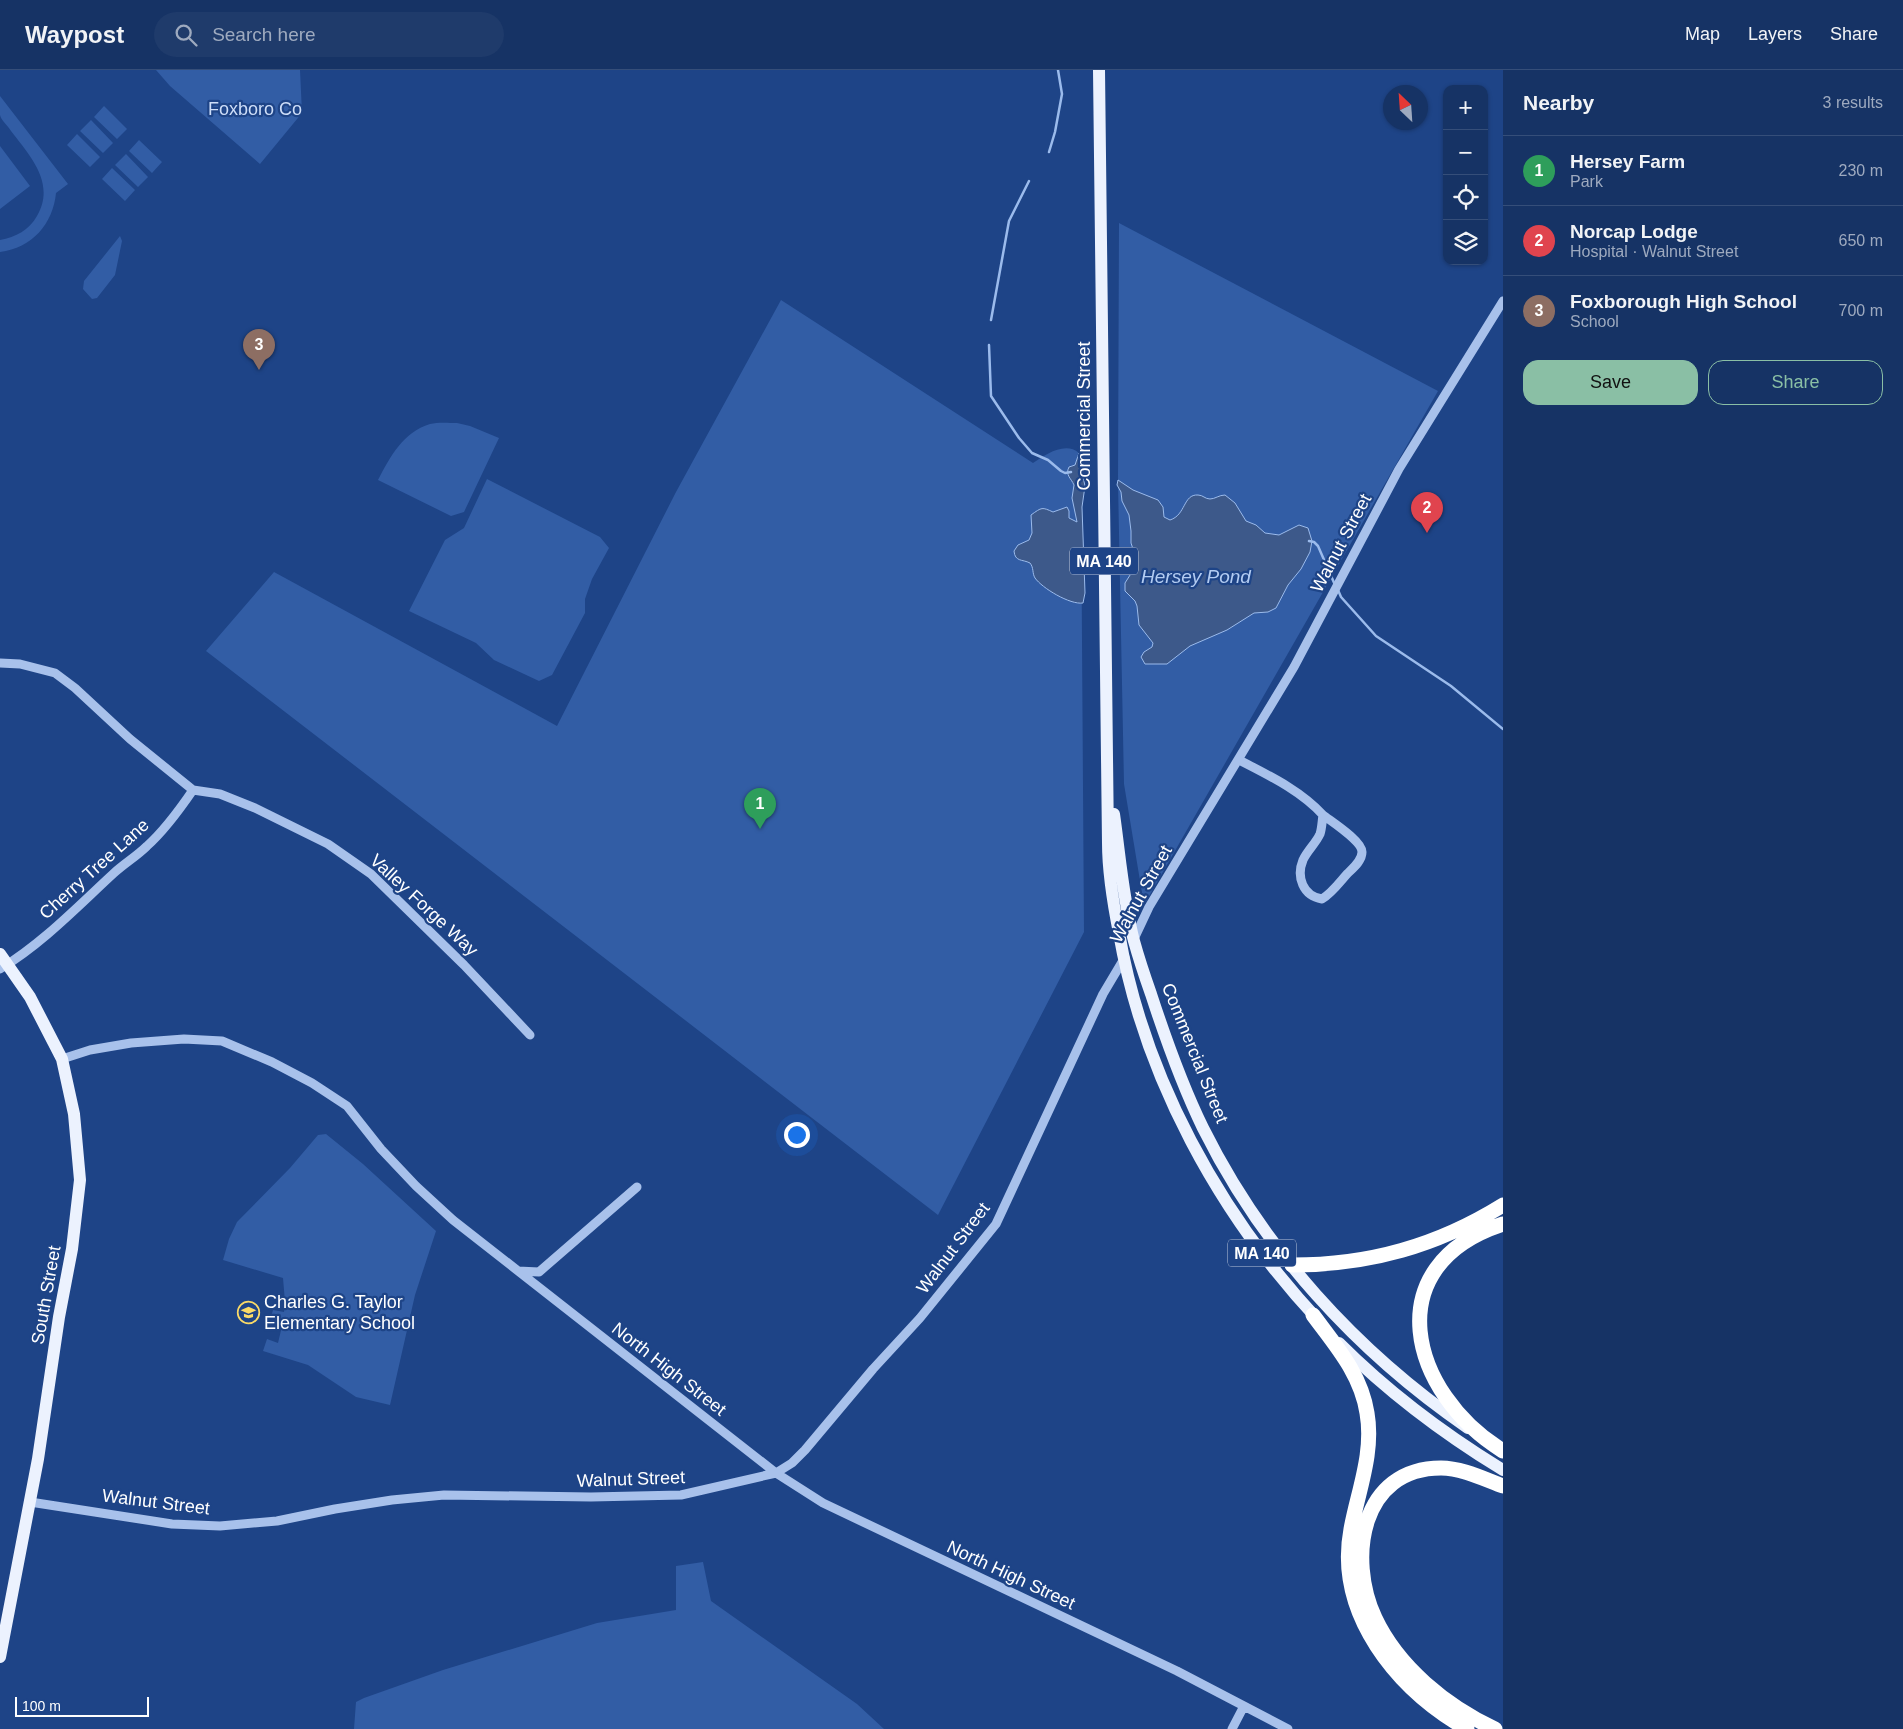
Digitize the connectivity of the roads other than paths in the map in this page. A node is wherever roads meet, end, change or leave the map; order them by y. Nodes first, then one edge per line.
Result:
1 (1099, 70) edge
2 (1503, 301) edge
3 (0, 663) edge
4 (1239, 760) junction
5 (1107, 762) junction
6 (193, 790) junction
7 (1323, 815) junction
8 (1134, 940) junction
9 (0, 954) edge
10 (1123, 961) junction
11 (4, 967) edge
12 (530, 1035) dead end
13 (62, 1059) junction
14 (637, 1187) dead end
15 (1503, 1205) edge
16 (1503, 1224) edge
17 (1292, 1265) junction
18 (518, 1271) junction
19 (1313, 1315) junction
20 (1484, 1438) junction
21 (1503, 1450) edge
22 (1503, 1470) edge
23 (776, 1473) junction
24 (1503, 1486) edge
25 (30, 1502) junction
26 (0, 1657) edge
27 (1244, 1706) junction
28 (1232, 1729) edge
29 (1288, 1729) edge
30 (1466, 1729) edge
31 (1495, 1729) edge

1 - 5 main road, Commercial Street / MA 140
2 - 4 street, Walnut Street
3 - 6 street
4 - 7 street
4 - 8 street, Walnut Street
5 - 8 main road, Commercial Street / MA 140
5 - 10 main road, Commercial Street / MA 140
6 - 11 street, Cherry Tree Lane
6 - 12 street, Valley Forge Way
7 - 7 street
8 - 10 street, Walnut Street
8 - 17 main road, Commercial Street / MA 140
9 - 11 main road, South Street
10 - 19 main road, Commercial Street / MA 140
10 - 23 street, Walnut Street
11 - 13 main road, South Street
13 - 18 street, North High Street
13 - 25 main road, South Street
14 - 18 street
15 - 17 highway
16 - 20 highway
17 - 20 main road, Commercial Street / MA 140
18 - 23 street, North High Street
19 - 22 main road, Commercial Street / MA 140
19 - 30 highway
20 - 21 highway, Commercial Street / MA 140
23 - 25 street, Walnut Street
23 - 27 street, North High Street
24 - 31 highway
25 - 26 main road, South Street
27 - 28 street
27 - 29 street, North High Street

